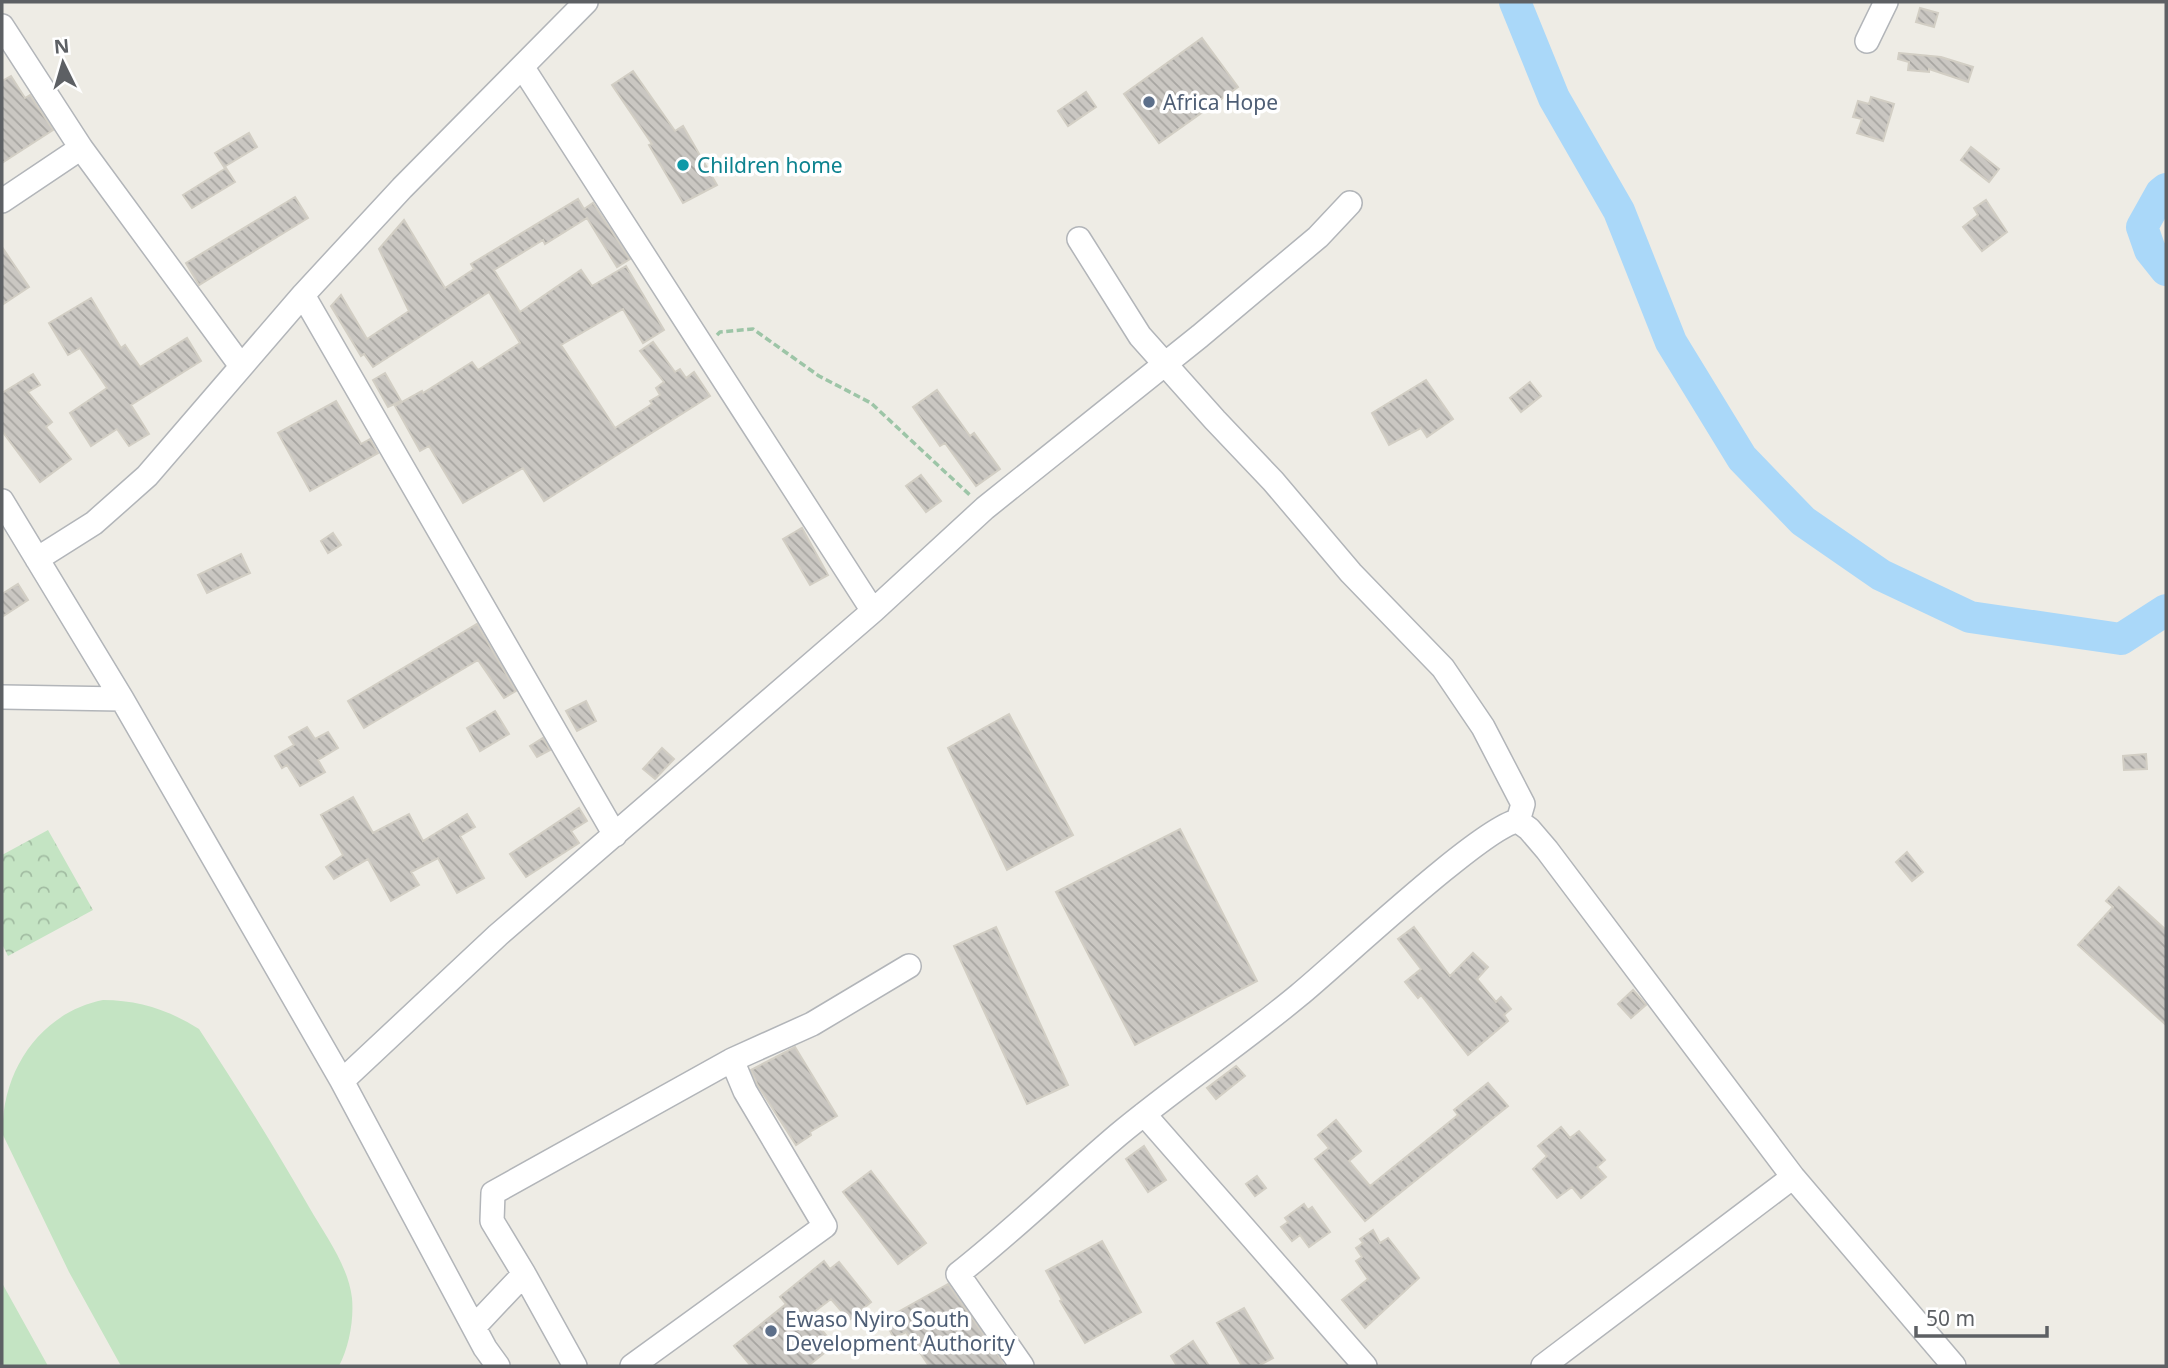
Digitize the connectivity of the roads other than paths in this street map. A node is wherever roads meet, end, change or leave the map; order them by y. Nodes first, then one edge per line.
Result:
1 (586, 2) edge
2 (1886, 2) edge
3 (2, 26) edge
4 (1867, 41) dead end
5 (523, 68) junction
6 (81, 148) junction
7 (2, 201) edge
8 (1350, 203) dead end
9 (1079, 239) dead end
10 (303, 295) junction
11 (1164, 363) junction
12 (241, 366) junction
13 (2, 501) edge
14 (37, 559) junction
15 (873, 611) junction
16 (2, 696) edge
17 (122, 699) junction
18 (1518, 821) junction
19 (615, 835) junction
20 (909, 966) dead end
21 (732, 1060) junction
22 (342, 1081) junction
23 (1144, 1114) junction
24 (1793, 1177) junction
25 (524, 1274) junction
26 (474, 1327) junction
27 (498, 1366) edge
28 (575, 1366) edge
29 (632, 1366) edge
30 (1022, 1366) edge
31 (1365, 1366) edge
32 (1543, 1366) edge
33 (1954, 1366) edge

1 - 5 street
2 - 4 street
3 - 6 street
5 - 10 street
5 - 15 street
6 - 7 street
6 - 12 street
8 - 11 street
9 - 11 street
10 - 12 street
10 - 19 street
11 - 15 street
11 - 18 street
12 - 14 street
13 - 14 street
14 - 17 street
15 - 19 street
16 - 17 street
17 - 22 street
18 - 23 street
18 - 24 street
19 - 22 street
20 - 21 street
21 - 25 street
21 - 29 street
22 - 26 street
23 - 30 street
23 - 31 street
24 - 32 street
24 - 33 street
25 - 26 street
25 - 28 street
26 - 27 street

